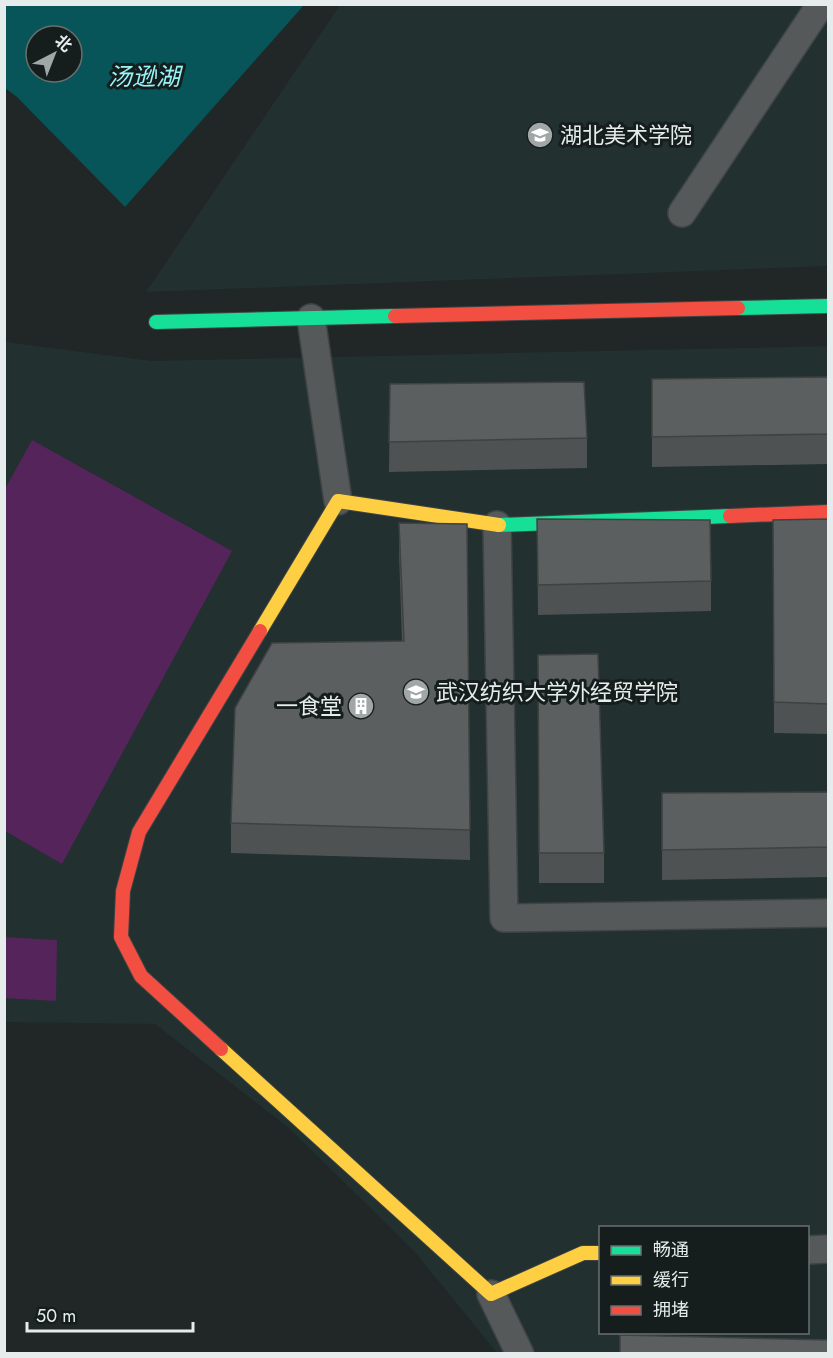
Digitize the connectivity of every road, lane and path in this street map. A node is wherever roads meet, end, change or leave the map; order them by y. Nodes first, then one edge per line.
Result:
1 (821, 4) edge
2 (682, 213) dead end
3 (828, 306) edge
4 (310, 318) junction
5 (156, 322) dead end
6 (338, 501) junction
7 (828, 512) edge
8 (497, 525) junction
9 (828, 913) edge
10 (828, 1249) edge
11 (809, 1250) edge
12 (599, 1253) edge
13 (491, 1294) junction
14 (520, 1353) edge

1 - 2 street
3 - 4 street
4 - 5 street
4 - 6 street
6 - 8 street
6 - 13 street
7 - 8 street
8 - 9 street
10 - 11 street
12 - 13 street
13 - 14 street

